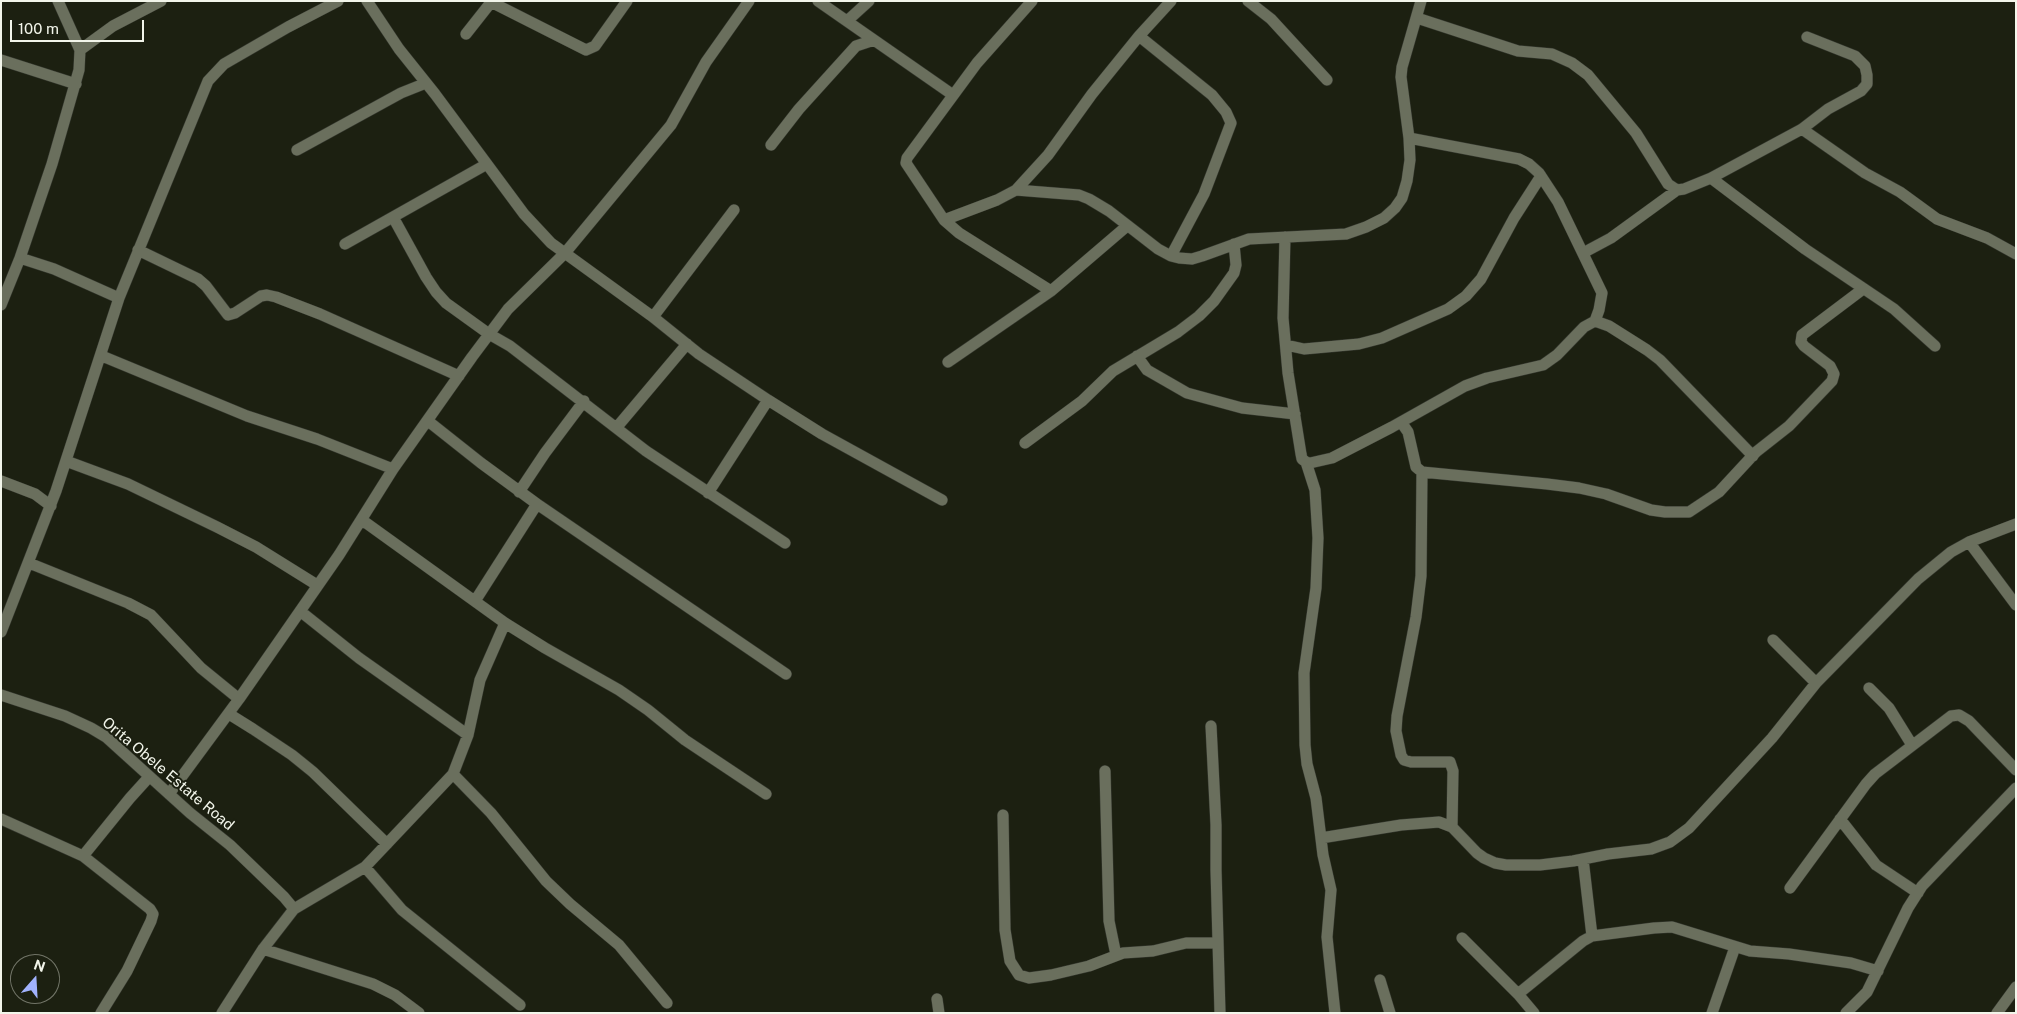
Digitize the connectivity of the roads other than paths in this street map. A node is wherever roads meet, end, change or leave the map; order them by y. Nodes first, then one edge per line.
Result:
1 (58, 1) edge
2 (161, 1) edge
3 (338, 1) edge
4 (367, 1) edge
5 (627, 1) edge
6 (749, 1) edge
7 (818, 1) edge
8 (869, 1) edge
9 (1032, 1) edge
10 (1171, 1) edge
11 (1248, 1) edge
12 (1421, 1) edge
13 (491, 2) edge
14 (1417, 18) junction
15 (847, 21) junction
16 (860, 29) junction
17 (466, 34) dead end
18 (1139, 36) junction
19 (1807, 38) dead end
20 (874, 40) junction
21 (856, 46) junction
22 (80, 50) junction
23 (1, 60) edge
24 (1327, 80) dead end
25 (426, 83) junction
26 (76, 84) junction
27 (953, 95) junction
28 (1802, 129) junction
29 (1409, 138) junction
30 (772, 145) dead end
31 (296, 150) dead end
32 (487, 164) junction
33 (1541, 176) junction
34 (1711, 178) junction
35 (1016, 190) junction
36 (1677, 190) junction
37 (734, 210) dead end
38 (393, 217) junction
39 (944, 220) junction
40 (1127, 226) junction
41 (1285, 237) junction
42 (345, 244) dead end
43 (1234, 244) junction
44 (138, 250) junction
45 (565, 253) junction
46 (1583, 253) junction
47 (2016, 254) edge
48 (1171, 256) junction
49 (20, 258) junction
50 (1863, 289) junction
51 (1051, 291) junction
52 (119, 298) junction
53 (1, 304) edge
54 (653, 317) junction
55 (1595, 321) junction
56 (489, 334) junction
57 (687, 344) junction
58 (1286, 345) junction
59 (1935, 346) dead end
60 (102, 356) junction
61 (1137, 356) junction
62 (948, 362) dead end
63 (459, 376) junction
64 (768, 400) junction
65 (584, 401) junction
66 (1295, 414) junction
67 (428, 421) junction
68 (1401, 422) junction
69 (617, 427) junction
70 (1025, 443) dead end
71 (1753, 456) junction
72 (66, 462) junction
73 (1306, 462) junction
74 (393, 469) junction
75 (1422, 472) junction
76 (1, 481) edge
77 (519, 492) junction
78 (708, 493) junction
79 (942, 500) dead end
80 (537, 504) junction
81 (50, 506) junction
82 (362, 520) junction
83 (2016, 524) edge
84 (1969, 542) junction
85 (785, 544) dead end
86 (29, 563) junction
87 (318, 586) junction
88 (475, 601) junction
89 (2016, 605) edge
90 (300, 611) junction
91 (505, 623) junction
92 (1, 632) edge
93 (1774, 640) dead end
94 (786, 674) dead end
95 (1816, 683) junction
96 (1869, 688) dead end
97 (1, 695) edge
98 (239, 699) junction
99 (229, 714) junction
100 (1211, 726) dead end
101 (468, 735) junction
102 (1912, 745) junction
103 (2016, 770) edge
104 (1105, 771) dead end
105 (453, 774) junction
106 (150, 777) junction
107 (2016, 788) edge
108 (169, 794) junction
109 (766, 794) dead end
110 (1003, 814) dead end
111 (1, 819) edge
112 (1840, 820) junction
113 (1452, 827) junction
114 (1321, 838) junction
115 (387, 844) junction
116 (84, 856) junction
117 (1584, 859) junction
118 (364, 867) junction
119 (1790, 888) dead end
120 (1918, 893) junction
121 (294, 909) junction
122 (1592, 936) junction
123 (1462, 938) dead end
124 (1218, 944) junction
125 (1735, 947) junction
126 (263, 949) junction
127 (1116, 955) junction
128 (1878, 971) junction
129 (1380, 980) dead end
130 (2016, 987) edge
131 (1518, 994) junction
132 (937, 999) dead end
133 (667, 1003) dead end
134 (520, 1005) dead end
135 (101, 1013) edge
136 (222, 1013) edge
137 (419, 1013) edge
138 (939, 1013) edge
139 (1220, 1013) edge
140 (1336, 1013) edge
141 (1390, 1013) edge
142 (1534, 1013) edge
143 (1712, 1013) edge
144 (1846, 1013) edge
145 (1997, 1013) edge

1 - 22 street
2 - 22 street
3 - 44 street
4 - 25 street
5 - 13 street
6 - 45 street
7 - 15 street
8 - 15 street
9 - 27 street
10 - 18 street
11 - 24 street
12 - 14 street
13 - 17 street
14 - 29 street
14 - 36 street
15 - 16 street
16 - 20 street
16 - 21 street
18 - 35 street
18 - 48 street
19 - 28 street
20 - 21 street
20 - 27 street
21 - 30 street
22 - 26 street
23 - 26 street
25 - 31 street
25 - 32 street
26 - 49 street
27 - 39 street
28 - 34 street
28 - 47 street
29 - 33 street
29 - 41 street
32 - 38 street
32 - 45 street
33 - 46 street
33 - 58 street
34 - 36 street
34 - 50 street
35 - 39 street
35 - 40 street
36 - 46 street
37 - 54 street
38 - 42 street
38 - 56 street
39 - 51 street
40 - 48 street
40 - 51 street
41 - 43 street
41 - 58 street
43 - 48 street
43 - 61 street
44 - 52 street
44 - 63 street
45 - 54 street
45 - 56 street
46 - 55 street
49 - 52 street
49 - 53 street
50 - 59 street
50 - 71 street
51 - 62 street
52 - 60 street
54 - 57 street
55 - 68 street
55 - 71 street
56 - 63 street
56 - 65 street
57 - 64 street
57 - 69 street
58 - 66 street
60 - 72 street
60 - 74 street
61 - 66 street
61 - 70 street
63 - 67 street
64 - 78 street
64 - 79 street
65 - 69 street
65 - 77 street
66 - 73 street
67 - 74 street
67 - 77 street
68 - 73 street
68 - 75 street
69 - 78 street
71 - 75 street
72 - 81 street
72 - 87 street
73 - 114 street
74 - 82 street
75 - 113 street
76 - 81 street
77 - 80 street
78 - 85 street
80 - 88 street
80 - 94 street
81 - 86 street
82 - 87 street
82 - 88 street
83 - 84 street
84 - 89 street
84 - 95 street
86 - 92 street
86 - 98 street
87 - 90 street
88 - 91 street
90 - 98 street
90 - 101 street
91 - 101 street
91 - 109 street
93 - 95 street
95 - 117 street
96 - 102 street
97 - 106 street, Orita Obele Estate Road
98 - 99 street
99 - 108 street
99 - 115 street
100 - 124 street
101 - 105 street
102 - 103 street
102 - 112 street
104 - 127 street
105 - 115 street
105 - 133 street
106 - 108 street, Orita Obele Estate Road
106 - 116 street
107 - 120 street
108 - 121 street, Orita Obele Estate Road
110 - 127 street
111 - 116 street
112 - 119 street
112 - 120 street
113 - 114 street
113 - 117 street
114 - 140 street
115 - 118 street
116 - 135 street
117 - 122 street
118 - 121 street
118 - 134 street
120 - 128 street
121 - 126 street
122 - 125 street
122 - 131 street
123 - 131 street
124 - 127 street
124 - 139 street
125 - 128 street
125 - 143 street
126 - 136 street
126 - 137 street
128 - 144 street
129 - 141 street
130 - 145 street
131 - 142 street
132 - 138 street

